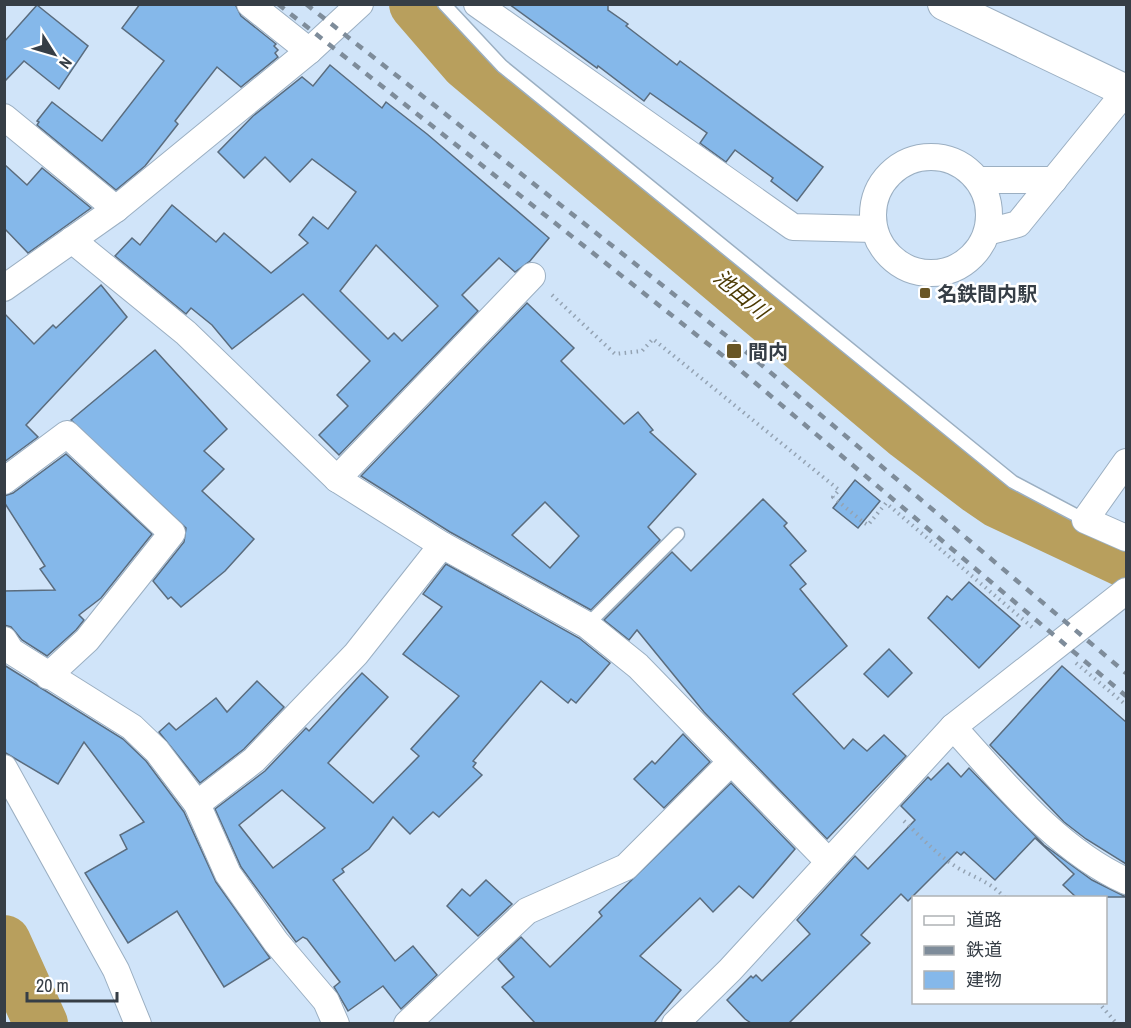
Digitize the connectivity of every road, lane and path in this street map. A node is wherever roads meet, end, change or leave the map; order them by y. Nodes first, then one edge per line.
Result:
1 (250, 4) edge
2 (360, 4) edge
3 (444, 4) edge
4 (477, 4) edge
5 (944, 4) edge
6 (309, 51) junction
7 (1126, 91) edge
8 (4, 117) edge
9 (978, 180) junction
10 (1054, 180) junction
11 (116, 209) junction
12 (874, 229) junction
13 (987, 232) junction
14 (72, 240) junction
15 (532, 276) joint
16 (4, 288) edge
17 (1126, 462) edge
18 (337, 479) junction
19 (4, 481) edge
20 (1085, 520) junction
21 (678, 534) dead end
22 (1126, 538) edge
23 (442, 545) junction
24 (1126, 591) edge
25 (587, 625) junction
26 (4, 640) edge
27 (1055, 646) junction
28 (48, 676) junction
29 (1126, 705) edge
30 (953, 727) junction
31 (730, 763) junction
32 (4, 768) edge
33 (884, 801) junction
34 (197, 804) junction
35 (828, 861) junction
36 (1126, 881) edge
37 (1004, 896) edge
38 (1100, 1004) edge
39 (138, 1023) edge
40 (336, 1023) edge
41 (407, 1023) edge
42 (675, 1023) edge
43 (1117, 1023) edge

1 - 6 street
2 - 6 street
3 - 20 lane
4 - 12 street
5 - 7 street
6 - 11 street
7 - 10 street
8 - 11 street
9 - 10 street
9 - 12 street
9 - 13 street
10 - 13 street
11 - 14 street
12 - 13 street
14 - 16 street
14 - 18 street
15 - 18 street
15 - 27 path
17 - 20 street
18 - 23 street
19 - 28 street
20 - 22 street
21 - 25 lane
23 - 25 street
23 - 34 street
24 - 27 street
25 - 31 street
26 - 28 street
27 - 29 path
27 - 30 street
28 - 34 street
30 - 33 street
30 - 36 street
31 - 35 street
31 - 41 street
32 - 39 street
33 - 35 street
33 - 37 path
34 - 40 street
35 - 42 street
38 - 43 path

